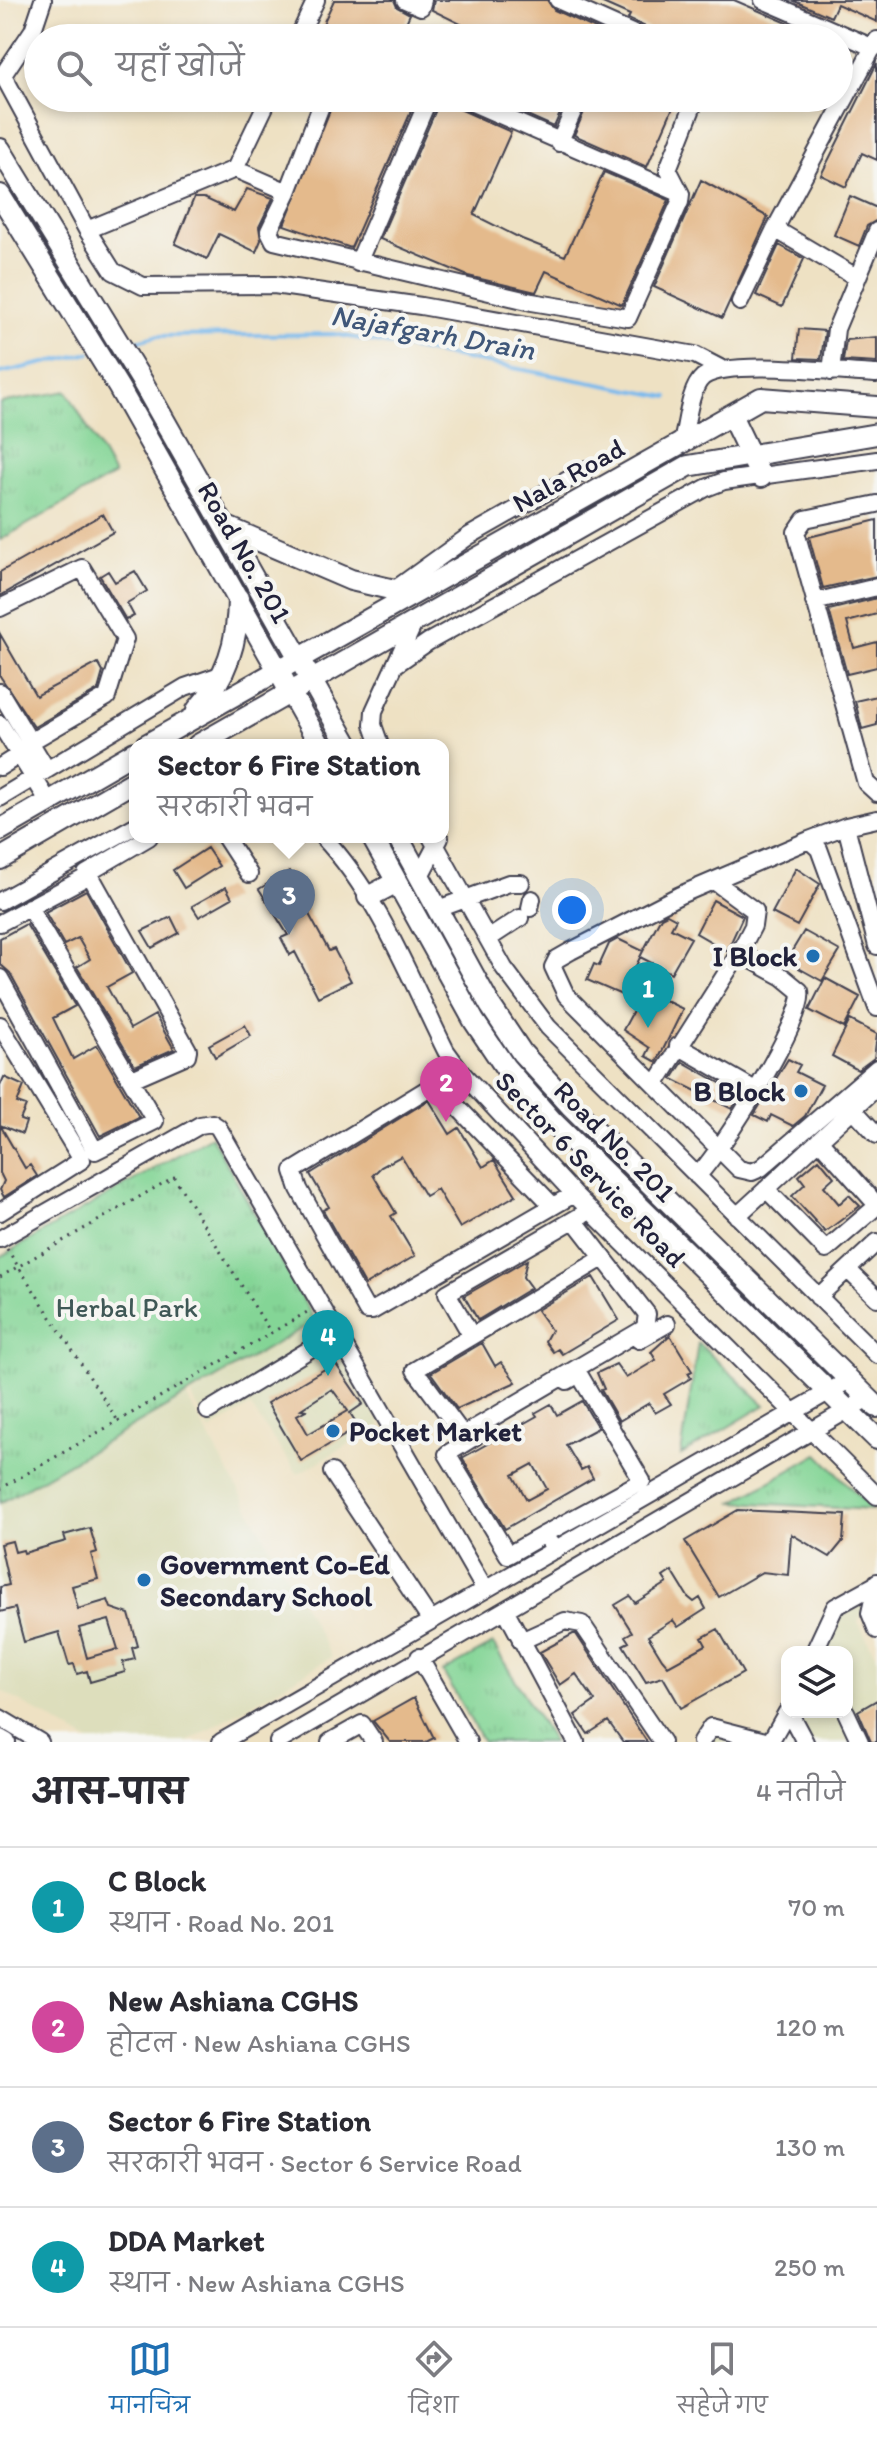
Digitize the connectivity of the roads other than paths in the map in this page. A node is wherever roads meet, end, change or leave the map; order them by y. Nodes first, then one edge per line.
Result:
1 (316, 0) edge
2 (405, 0) edge
3 (423, 0) edge
4 (558, 0) edge
5 (763, 0) edge
6 (38, 4) edge
7 (783, 4) edge
8 (34, 24) edge
9 (305, 24) edge
10 (597, 24) edge
11 (829, 24) edge
12 (853, 34) edge
13 (24, 43) edge
14 (875, 44) edge
15 (0, 57) edge
16 (1, 77) edge
17 (853, 85) edge
18 (262, 112) edge
19 (319, 112) edge
20 (423, 112) edge
21 (491, 112) edge
22 (573, 112) edge
23 (690, 112) edge
24 (838, 112) edge
25 (559, 143) junction
26 (0, 149) edge
27 (235, 169) junction
28 (288, 192) junction
29 (679, 193) junction
30 (0, 195) edge
31 (775, 229) junction
32 (87, 230) junction
33 (877, 231) edge
34 (358, 263) junction
35 (865, 269) edge
36 (740, 302) dead end
37 (722, 369) junction
38 (831, 372) junction
39 (877, 374) edge
40 (877, 407) edge
41 (731, 415) junction
42 (877, 434) edge
43 (682, 442) junction
44 (751, 455) junction
45 (877, 460) edge
46 (587, 469) dead end
47 (761, 477) junction
48 (877, 504) edge
49 (227, 527) junction
50 (877, 587) edge
51 (403, 592) junction
52 (238, 597) junction
53 (814, 602) junction
54 (0, 608) edge
55 (415, 621) junction
56 (301, 657) junction
57 (395, 665) junction
58 (279, 671) junction
59 (223, 674) junction
60 (313, 679) junction
61 (0, 692) edge
62 (289, 693) junction
63 (186, 722) junction
64 (0, 724) edge
65 (156, 739) edge
66 (208, 739) edge
67 (316, 739) edge
68 (345, 739) edge
69 (378, 739) edge
70 (24, 749) junction
71 (129, 755) edge
72 (0, 767) edge
73 (40, 774) junction
74 (129, 784) edge
75 (877, 793) edge
76 (0, 798) edge
77 (49, 802) junction
78 (877, 819) edge
79 (846, 826) junction
80 (129, 829) edge
81 (0, 830) edge
82 (809, 840) junction
83 (139, 843) edge
84 (229, 843) edge
85 (328, 843) edge
86 (375, 843) edge
87 (401, 843) edge
88 (436, 843) edge
89 (442, 843) edge
90 (0, 859) edge
91 (86, 874) junction
92 (249, 874) dead end
93 (420, 876) junction
94 (714, 881) junction
95 (395, 883) junction
96 (521, 883) dead end
97 (368, 897) junction
98 (466, 900) junction
99 (0, 901) edge
100 (29, 907) junction
101 (527, 908) dead end
102 (438, 909) junction
103 (0, 923) edge
104 (492, 946) junction
105 (877, 946) edge
106 (739, 953) junction
107 (473, 973) junction
108 (0, 978) edge
109 (877, 1008) edge
110 (0, 1025) edge
111 (678, 1046) junction
112 (877, 1068) edge
113 (132, 1079) junction
114 (656, 1084) junction
115 (877, 1087) edge
116 (755, 1090) junction
117 (853, 1109) junction
118 (877, 1135) edge
119 (819, 1140) junction
120 (721, 1149) junction
121 (697, 1176) junction
122 (766, 1189) junction
123 (574, 1194) junction
124 (877, 1205) edge
125 (553, 1206) junction
126 (591, 1210) junction
127 (0, 1212) edge
128 (737, 1216) junction
129 (574, 1220) junction
130 (0, 1239) edge
131 (877, 1242) edge
132 (603, 1258) junction
133 (848, 1270) junction
134 (818, 1297) junction
135 (877, 1298) edge
136 (667, 1324) dead end
137 (335, 1334) junction
138 (471, 1335) junction
139 (877, 1355) edge
140 (579, 1374) junction
141 (849, 1380) junction
142 (831, 1391) junction
143 (872, 1403) edge
144 (849, 1409) junction
145 (208, 1411) dead end
146 (796, 1413) junction
147 (813, 1430) junction
148 (877, 1439) edge
149 (332, 1472) dead end
150 (877, 1496) edge
151 (545, 1534) junction
152 (555, 1550) junction
153 (876, 1584) edge
154 (485, 1590) junction
155 (506, 1611) junction
156 (431, 1621) junction
157 (877, 1630) edge
158 (521, 1641) junction
159 (818, 1646) edge
160 (419, 1657) junction
161 (0, 1718) edge
162 (784, 1718) edge
163 (791, 1718) edge
164 (849, 1718) edge
165 (0, 1738) edge
166 (707, 1738) edge
167 (7, 1742) edge
168 (40, 1742) edge
169 (221, 1742) edge
170 (278, 1742) edge
171 (330, 1742) edge
172 (374, 1742) edge
173 (468, 1742) edge
174 (576, 1742) edge
175 (662, 1742) edge
176 (769, 1742) edge
177 (805, 1742) edge
178 (860, 1742) edge

1 - 9 street
2 - 3 street
4 - 10 street
5 - 7 street
6 - 8 street
7 - 11 street
12 - 14 street
13 - 16 street
14 - 17 street
15 - 16 street
16 - 32 street
18 - 27 street
19 - 28 street
20 - 34 street
21 - 25 street
22 - 25 street
23 - 29 street
24 - 31 street
25 - 29 street
26 - 49 main road
27 - 28 street
27 - 32 street
28 - 34 street
29 - 34 street
30 - 52 main road, Road No. 201
31 - 35 street
31 - 36 street
32 - 37 street
33 - 35 street
35 - 38 street
37 - 38 street
37 - 43 street
38 - 39 street
40 - 41 main road, Nala Road
41 - 43 main road, Nala Road
41 - 44 main road
42 - 44 main road, Nala Road
43 - 51 main road, Nala Road
44 - 47 main road
44 - 55 main road, Nala Road
45 - 47 street
46 - 51 street
47 - 57 street
48 - 53 street
49 - 51 main road
49 - 56 main road
50 - 53 street
51 - 56 main road, Nala Road
52 - 58 main road, Road No. 201
52 - 59 main road
53 - 75 street
54 - 70 street
55 - 57 street
55 - 60 main road, Nala Road
56 - 58 main road, Nala Road
56 - 60 main road
57 - 69 street
58 - 62 main road, Road No. 201
58 - 63 main road, Nala Road
59 - 63 main road
59 - 73 street
60 - 62 main road, Nala Road
60 - 68 main road
61 - 70 street
62 - 66 main road, Nala Road
62 - 67 main road, Road No. 201
63 - 65 main road, Nala Road
64 - 70 street
70 - 72 street
70 - 73 street
71 - 77 main road
73 - 76 street
73 - 77 street
74 - 90 main road
77 - 81 main road
78 - 79 street
79 - 82 street
79 - 105 street
80 - 99 street
82 - 94 street
82 - 109 street
83 - 91 street
84 - 92 street
85 - 97 street, Sector 6 Service Road
86 - 95 main road, Road No. 201
87 - 93 main road, Road No. 201
88 - 93 street
89 - 98 street
91 - 100 street
91 - 113 street
93 - 102 main road, Road No. 201
94 - 106 street
94 - 114 street
95 - 97 main road
95 - 142 main road, Road No. 201
96 - 98 street
97 - 123 street, Sector 6 Service Road
98 - 102 street
98 - 104 street
100 - 103 street
100 - 113 street
101 - 104 street
102 - 107 main road, Road No. 201
104 - 107 street
104 - 121 street
106 - 111 street
106 - 116 street
107 - 141 main road, Road No. 201
108 - 113 street
110 - 127 street
111 - 114 street
111 - 116 street
112 - 120 street
114 - 120 street
115 - 117 street
116 - 120 street
117 - 118 street
117 - 119 street
119 - 122 street
119 - 124 street
120 - 121 street
121 - 128 street
122 - 124 street
122 - 128 street
123 - 125 street
123 - 126 street, Sector 6 Service Road
125 - 125 street
126 - 129 street
126 - 146 street, Sector 6 Service Road
128 - 134 street
129 - 132 street
129 - 138 street
130 - 137 street
131 - 133 street
132 - 138 street
132 - 138 street
133 - 134 street
133 - 135 street
134 - 139 street
136 - 140 street
137 - 145 street
137 - 154 street
140 - 151 street
140 - 151 street
141 - 142 street
141 - 143 main road, Road No. 201
142 - 144 main road, Road No. 201
142 - 146 street
143 - 144 street
144 - 147 street
144 - 148 main road, Road No. 201
146 - 147 street, Sector 6 Service Road
146 - 152 street
147 - 150 street, Sector 6 Service Road
147 - 155 street
149 - 156 street
151 - 152 street
152 - 154 street
153 - 157 street
153 - 159 street
154 - 156 street
155 - 158 street
155 - 160 street
156 - 169 street
158 - 174 street
158 - 175 street
160 - 170 street
160 - 173 street
161 - 168 street
162 - 176 street
163 - 177 street
164 - 178 street
165 - 167 street
166 - 176 street
171 - 172 street

